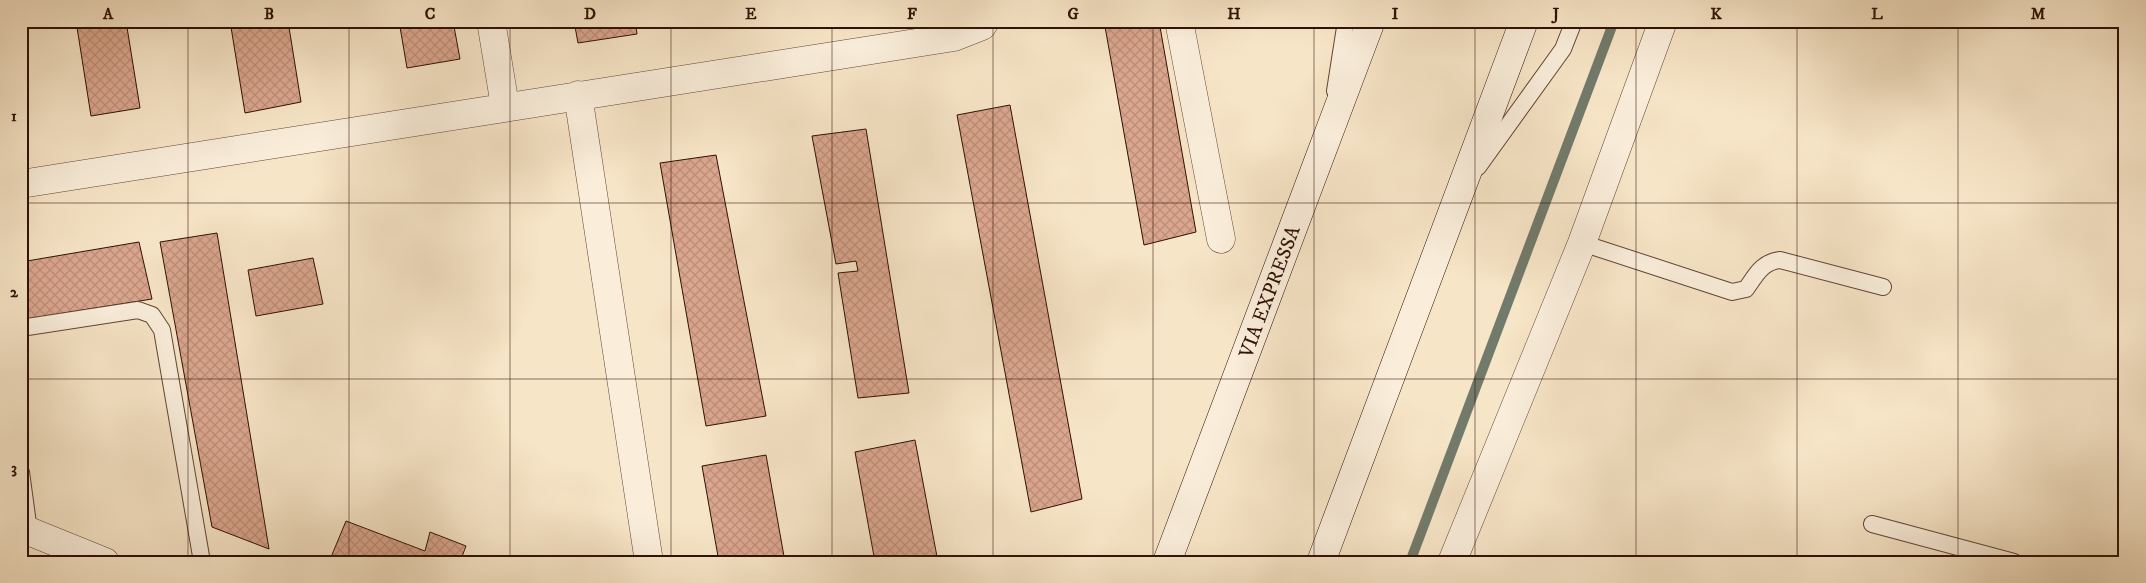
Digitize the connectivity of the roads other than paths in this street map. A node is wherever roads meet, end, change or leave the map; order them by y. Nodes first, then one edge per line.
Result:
1 (491, 21) edge
2 (985, 21) edge
3 (1180, 21) edge
4 (1346, 21) edge
5 (1371, 21) edge
6 (1524, 21) edge
7 (1574, 21) edge
8 (1663, 21) edge
9 (578, 96) junction
10 (504, 106) junction
11 (1328, 133) junction
12 (21, 184) edge
13 (1460, 191) junction
14 (1221, 239) dead end
15 (1582, 243) junction
16 (1883, 286) dead end
17 (21, 328) edge
18 (21, 472) edge
19 (1872, 524) dead end
20 (25, 530) edge
21 (99, 561) edge
22 (202, 562) edge
23 (649, 562) edge
24 (1167, 562) edge
25 (1321, 562) edge
26 (1452, 562) edge
27 (2014, 562) edge

1 - 10 street
2 - 9 street
3 - 14 street
4 - 11 lane
5 - 11 street, VIA EXPRESSA
6 - 13 street
7 - 13 lane
8 - 15 street
9 - 10 street
9 - 23 street
10 - 12 street
11 - 24 street, VIA EXPRESSA
13 - 25 street
15 - 16 lane
15 - 26 street
17 - 22 lane
18 - 20 lane
19 - 27 lane
20 - 21 street

